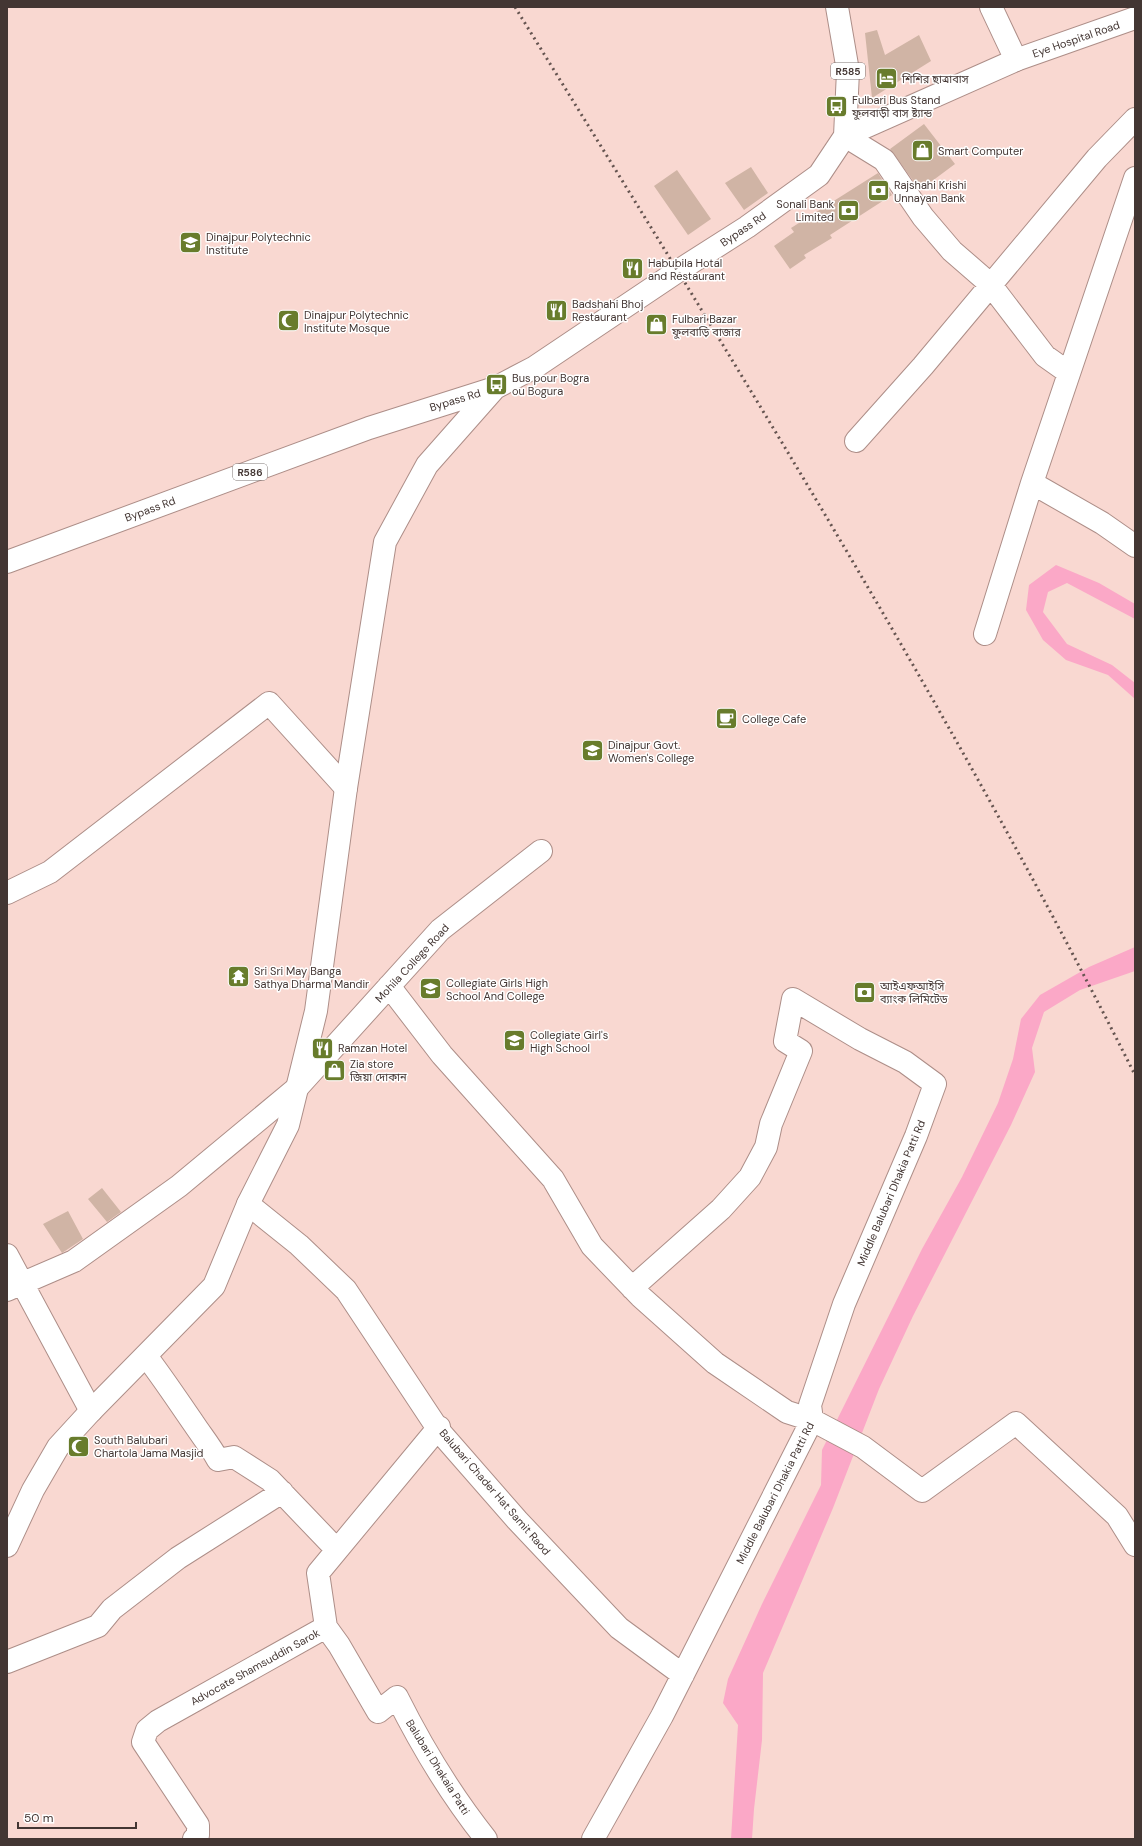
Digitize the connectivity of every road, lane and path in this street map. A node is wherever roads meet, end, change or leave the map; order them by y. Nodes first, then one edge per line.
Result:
1 (837, 7) edge
2 (991, 7) edge
3 (1135, 18) edge
4 (1016, 60) junction
5 (1135, 119) edge
6 (845, 136) junction
7 (1135, 178) edge
8 (990, 284) junction
9 (1069, 372) junction
10 (495, 388) junction
11 (856, 441) dead end
12 (1032, 483) junction
13 (1135, 546) edge
14 (7, 562) edge
15 (985, 634) dead end
16 (346, 788) junction
17 (541, 851) dead end
18 (7, 894) edge
19 (389, 986) junction
20 (297, 1088) junction
21 (248, 1204) junction
22 (7, 1255) edge
23 (15, 1287) edge
24 (632, 1288) junction
25 (146, 1356) junction
26 (90, 1411) junction
27 (812, 1420) junction
28 (438, 1427) junction
29 (282, 1492) junction
30 (1135, 1545) edge
31 (7, 1546) edge
32 (336, 1549) junction
33 (326, 1627) junction
34 (7, 1662) edge
35 (683, 1674) junction
36 (194, 1839) edge
37 (486, 1839) edge
38 (593, 1839) edge

1 - 6 street, R585
2 - 4 street
3 - 4 street, Eye Hospital Road
4 - 6 street, Eye Hospital Road
5 - 8 street
6 - 8 street
6 - 10 street, Bypass Rd
7 - 9 street
8 - 9 street
8 - 11 street
9 - 12 street
10 - 14 street, Bypass Rd / R586
10 - 16 street
12 - 13 street
12 - 15 street
16 - 18 street
16 - 20 street
17 - 19 street, Mohila College Road
19 - 20 street, Mohila College Road
19 - 24 street
20 - 21 street
20 - 23 street, Mohila College Road
21 - 25 street
21 - 28 street, Balubari Chader Hat Samit Raod
22 - 23 street
23 - 26 street
24 - 27 street
24 - 27 street, Middle Balubari Dhakia Patti Rd
25 - 26 street
25 - 29 street
26 - 31 street
27 - 30 street
27 - 35 street, Middle Balubari Dhakia Patti Rd
28 - 32 street, Advocate Shamsuddin Sarok
28 - 35 street, Balubari Chader Hat Samit Raod
29 - 32 street
29 - 34 street
32 - 33 street, Advocate Shamsuddin Sarok
33 - 36 street, Advocate Shamsuddin Sarok
33 - 37 street, Balubari Dhakaia Patti
35 - 38 street, Middle Balubari Dhakia Patti Rd

